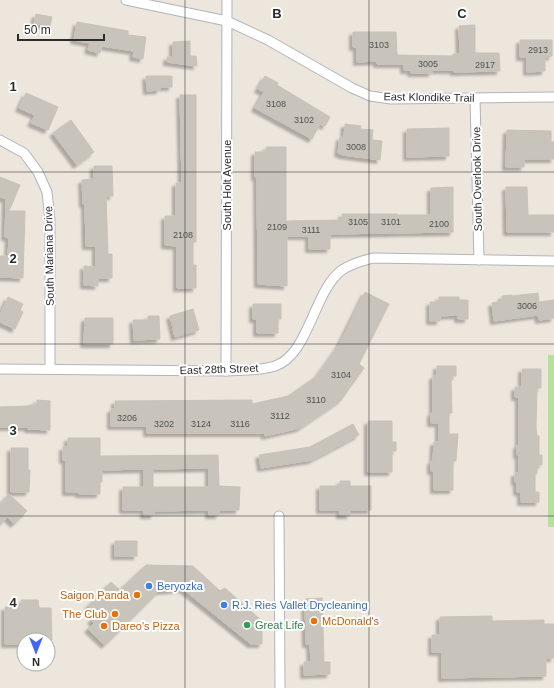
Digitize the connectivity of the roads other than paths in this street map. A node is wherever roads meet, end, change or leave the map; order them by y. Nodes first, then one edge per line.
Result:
1 (126, 0) edge
2 (227, 0) edge
3 (227, 21) junction
4 (475, 98) junction
5 (554, 98) edge
6 (0, 140) edge
7 (479, 260) junction
8 (554, 261) edge
9 (0, 369) edge
10 (50, 369) junction
11 (226, 371) junction
12 (279, 516) dead end
13 (280, 688) edge

1 - 3 street, East Klondike Trail
2 - 3 street, South Holt Avenue
3 - 4 street, East Klondike Trail
3 - 11 street, South Holt Avenue
4 - 5 street, East Klondike Trail
4 - 7 street, South Overlook Drive
6 - 10 street, South Mariana Drive
7 - 8 street, East 28th Street
7 - 11 street, East 28th Street
9 - 10 street, East 28th Street
10 - 11 street, East 28th Street
12 - 13 street

